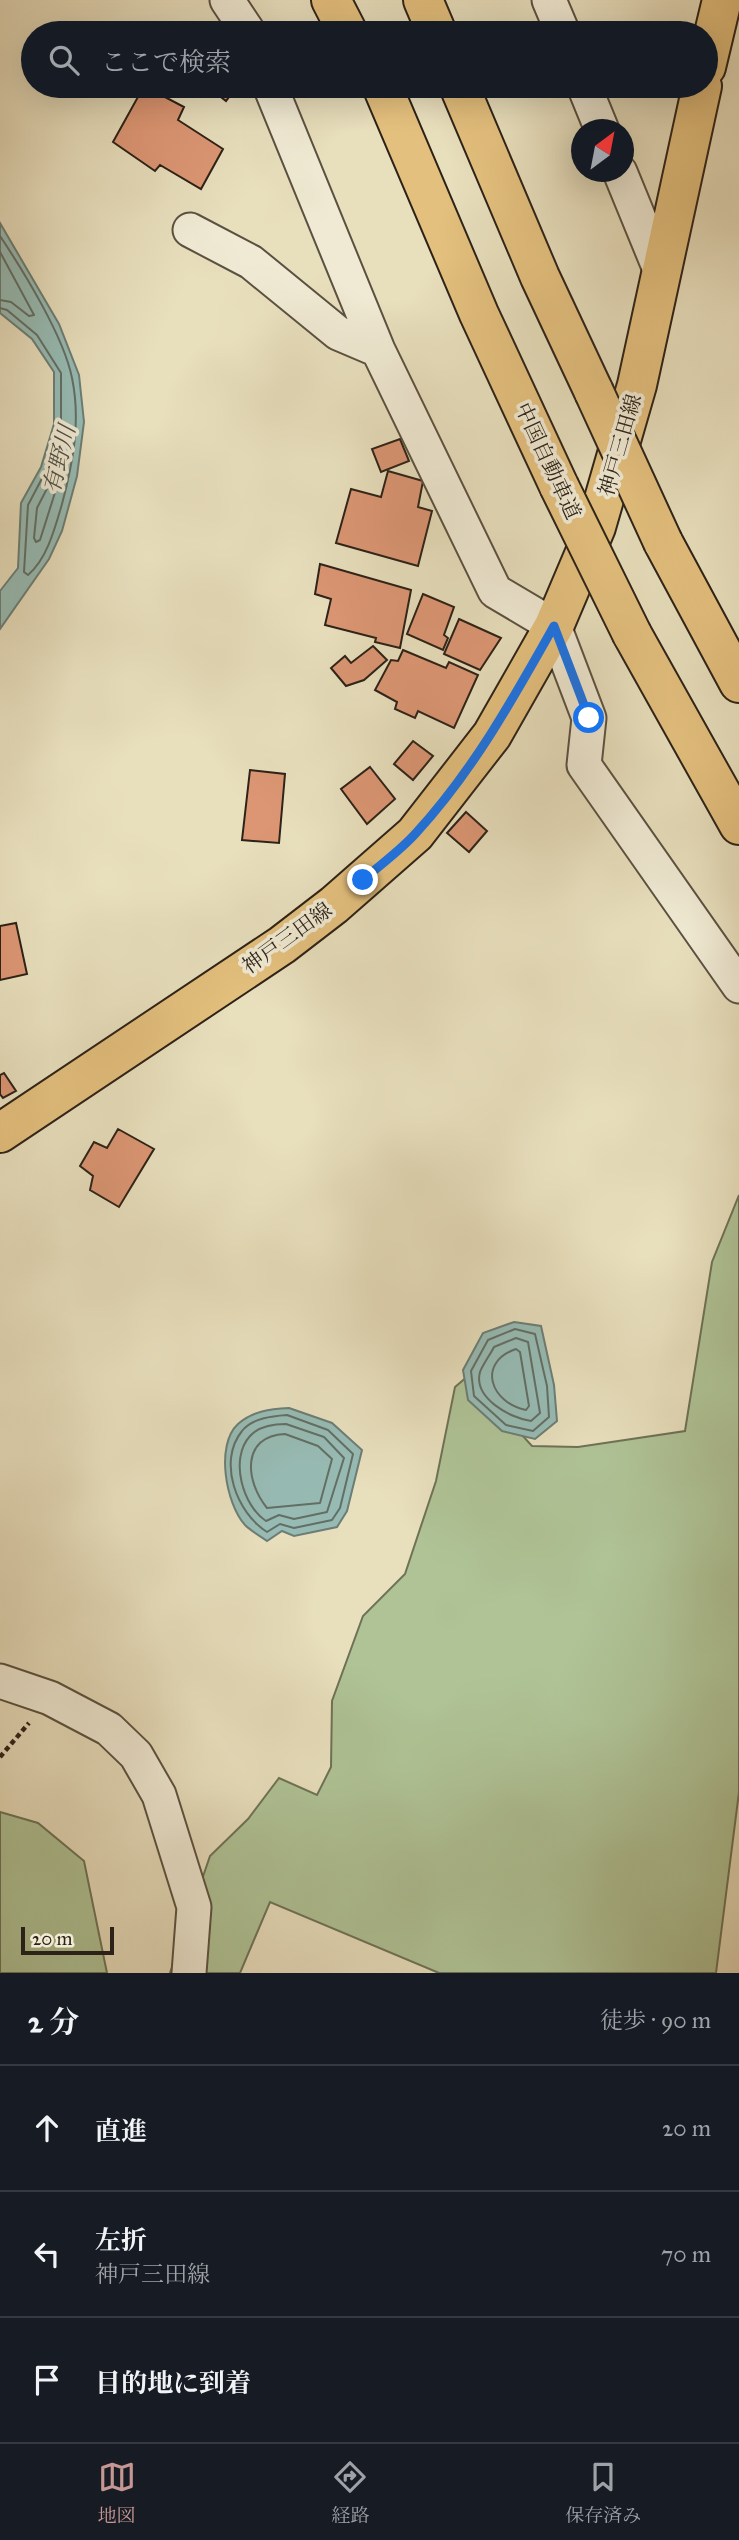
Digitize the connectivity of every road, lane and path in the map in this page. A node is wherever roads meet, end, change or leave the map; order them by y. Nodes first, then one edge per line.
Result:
1 (227, 0) edge
2 (331, 0) edge
3 (347, 0) edge
4 (423, 0) edge
5 (436, 0) edge
6 (549, 0) edge
7 (722, 0) edge
8 (241, 21) edge
9 (342, 21) edge
10 (355, 21) edge
11 (432, 21) edge
12 (443, 21) edge
13 (558, 21) edge
14 (717, 21) edge
15 (275, 98) edge
16 (381, 98) edge
17 (387, 98) edge
18 (466, 98) edge
19 (589, 98) edge
20 (699, 98) edge
21 (598, 119) edge
22 (413, 160) junction
23 (624, 182) edge
24 (190, 230) dead end
25 (661, 272) junction
26 (378, 350) junction
27 (663, 542) junction
28 (554, 626) junction
29 (739, 644) edge
30 (739, 683) edge
31 (739, 825) edge
32 (739, 986) edge
33 (0, 1133) edge
34 (0, 1681) edge
35 (50, 1698) junction
36 (0, 1757) edge
37 (189, 1973) edge

1 - 8 street
2 - 9 main road
3 - 10 main road
4 - 11 main road
5 - 12 main road
6 - 13 street
7 - 14 main road
15 - 26 street
16 - 22 main road
17 - 22 main road, 中国自動車道
18 - 27 main road, bridge
19 - 21 street
20 - 25 main road, 神戸三田線
22 - 31 main road, 中国自動車道, bridge
23 - 25 street
24 - 26 street
25 - 28 main road, 神戸三田線
26 - 28 street
27 - 29 main road
27 - 30 main road
28 - 32 street
28 - 33 main road, 神戸三田線
34 - 35 street
35 - 36 path
35 - 37 street

